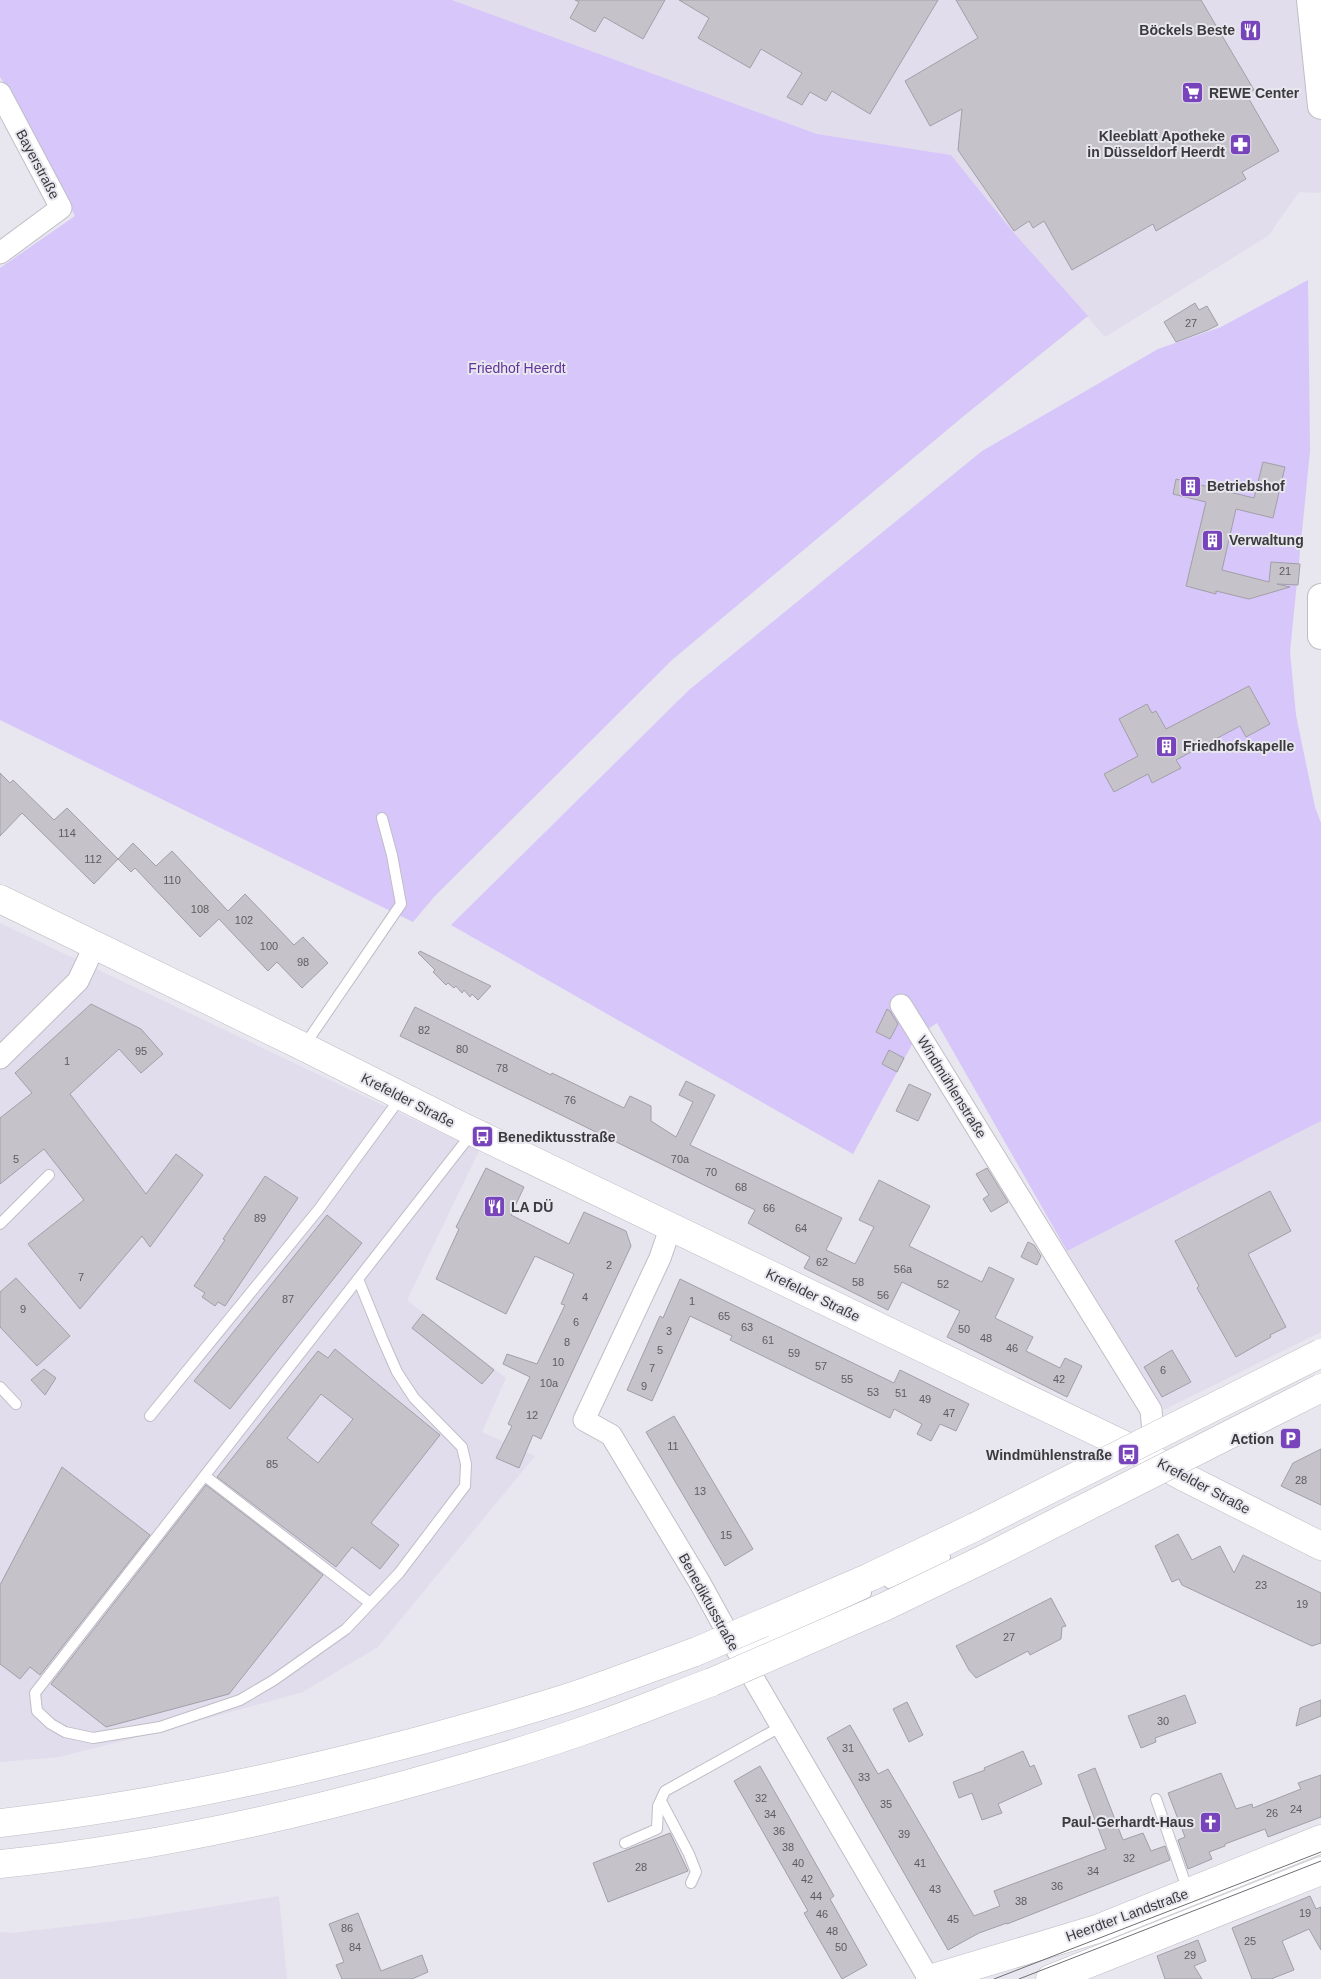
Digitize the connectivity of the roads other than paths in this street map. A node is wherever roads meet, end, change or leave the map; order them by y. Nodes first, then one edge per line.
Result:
1 (1310, 0) edge
2 (0, 93) edge
3 (1321, 106) edge
4 (0, 253) edge
5 (1321, 597) edge
6 (1321, 636) edge
7 (382, 818) dead end
8 (0, 899) edge
9 (96, 945) junction
10 (901, 1005) dead end
11 (304, 1047) junction
12 (0, 1058) edge
13 (401, 1096) junction
14 (472, 1132) junction
15 (49, 1175) dead end
16 (0, 1224) edge
17 (671, 1226) junction
18 (358, 1279) junction
19 (1321, 1353) edge
20 (0, 1386) edge
21 (1321, 1388) edge
22 (16, 1404) dead end
23 (150, 1416) dead end
24 (1153, 1451) junction
25 (205, 1476) junction
26 (1321, 1546) edge
27 (945, 1557) dead end
28 (370, 1603) junction
29 (738, 1652) junction
30 (782, 1726) junction
31 (1156, 1799) dead end
32 (661, 1801) junction
33 (0, 1823) edge
34 (1321, 1839) edge
35 (625, 1843) dead end
36 (0, 1864) edge
37 (1321, 1871) edge
38 (691, 1882) dead end
39 (1188, 1892) junction
40 (985, 1962) junction
41 (930, 1979) edge
42 (964, 1979) edge
43 (1050, 1979) edge

1 - 3 street
2 - 4 street, Bayerstraße
5 - 6 street
7 - 11 lane
8 - 9 main road, Krefelder Straße
9 - 11 main road, Krefelder Straße
9 - 12 street
10 - 24 street, Windmühlenstraße
11 - 13 main road, Krefelder Straße
13 - 14 main road, Krefelder Straße
13 - 23 lane
14 - 17 main road, Krefelder Straße
14 - 18 lane
15 - 16 lane
17 - 24 main road, Krefelder Straße
17 - 29 street, Benediktusstraße
18 - 25 lane
18 - 28 lane
19 - 33 main road, bridge
20 - 22 lane
21 - 36 main road, bridge
24 - 26 main road, Krefelder Straße
25 - 28 lane
25 - 28 lane
27 - 29 lane
29 - 30 street, Benediktusstraße
30 - 32 lane
30 - 41 street, Benediktusstraße
31 - 39 lane
32 - 35 lane
32 - 38 lane
34 - 39 main road, Heerdter Landstraße
37 - 43 main road, Heerdter Landstraße
39 - 40 main road, Heerdter Landstraße
40 - 41 main road, Heerdter Landstraße
40 - 42 main road

